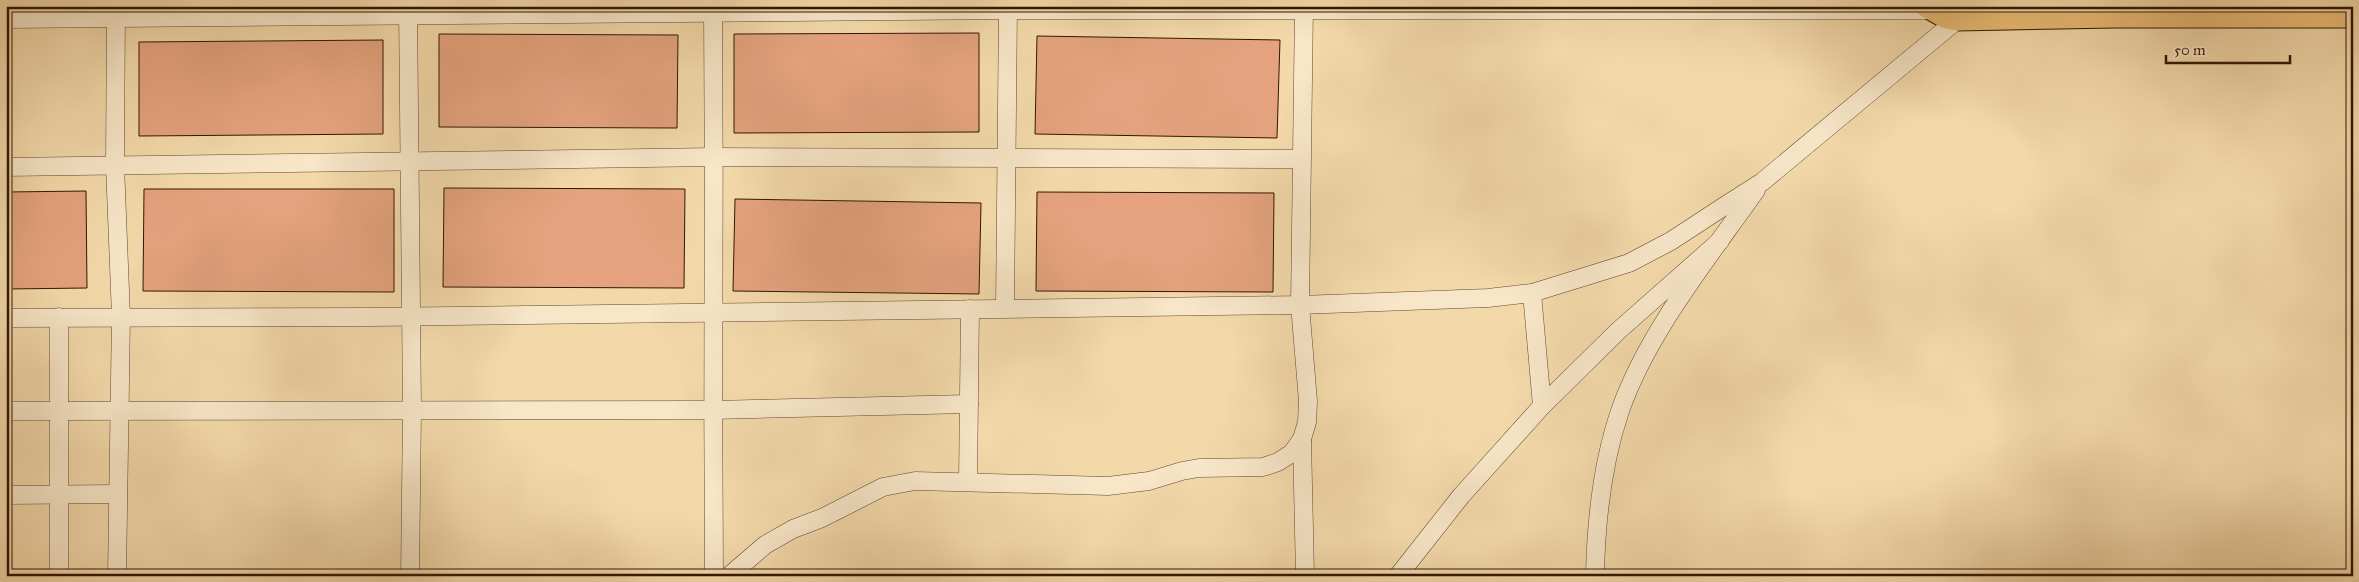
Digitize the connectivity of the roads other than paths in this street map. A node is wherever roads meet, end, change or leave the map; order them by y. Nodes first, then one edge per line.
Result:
1 (1008, 8) edge
2 (1304, 8) edge
3 (1930, 8) edge
4 (713, 9) edge
5 (408, 11) edge
6 (2274, 11) edge
7 (116, 12) edge
8 (2353, 17) edge
9 (6, 18) edge
10 (1957, 20) junction
11 (715, 157) junction
12 (1008, 158) junction
13 (1301, 160) junction
14 (411, 162) junction
15 (115, 165) junction
16 (6, 167) edge
17 (1762, 182) junction
18 (1720, 241) junction
19 (1532, 293) junction
20 (1300, 305) junction
21 (1005, 308) junction
22 (970, 309) junction
23 (715, 312) junction
24 (121, 316) junction
25 (411, 316) junction
26 (59, 317) junction
27 (6, 318) edge
28 (969, 404) junction
29 (1542, 406) junction
30 (412, 410) junction
31 (712, 410) junction
32 (59, 411) junction
33 (6, 412) edge
34 (119, 413) junction
35 (1302, 439) junction
36 (968, 482) junction
37 (59, 494) junction
38 (118, 494) junction
39 (6, 495) edge
40 (59, 576) edge
41 (117, 576) edge
42 (410, 576) edge
43 (714, 576) edge
44 (729, 576) edge
45 (1304, 576) edge
46 (1398, 576) edge
47 (1595, 576) edge

1 - 2 street
1 - 4 street
1 - 12 street
2 - 3 street
2 - 13 street
3 - 10 main road
4 - 5 street
4 - 11 street
5 - 7 street
5 - 14 street
6 - 8 main road
6 - 10 main road
7 - 9 street
7 - 15 street
10 - 17 street
11 - 12 street
11 - 14 street
11 - 23 street
12 - 13 street
12 - 21 street
13 - 20 street
14 - 15 street
14 - 25 street
15 - 16 street
15 - 24 street
17 - 18 street
17 - 19 street
18 - 29 street
18 - 47 street
19 - 20 street
19 - 29 street
20 - 21 street
20 - 35 street
21 - 22 street
22 - 23 street
22 - 28 street
23 - 25 street
23 - 31 street
24 - 25 street
24 - 26 street
24 - 34 street
25 - 30 street
26 - 27 street
26 - 32 street
28 - 31 street
28 - 36 street
29 - 46 street
30 - 31 street
30 - 34 street
30 - 42 street
31 - 43 street
32 - 33 street
32 - 34 street
32 - 37 street
34 - 38 street
35 - 36 street
35 - 45 street
36 - 44 street
37 - 38 street
37 - 39 street
37 - 40 street
38 - 41 street

